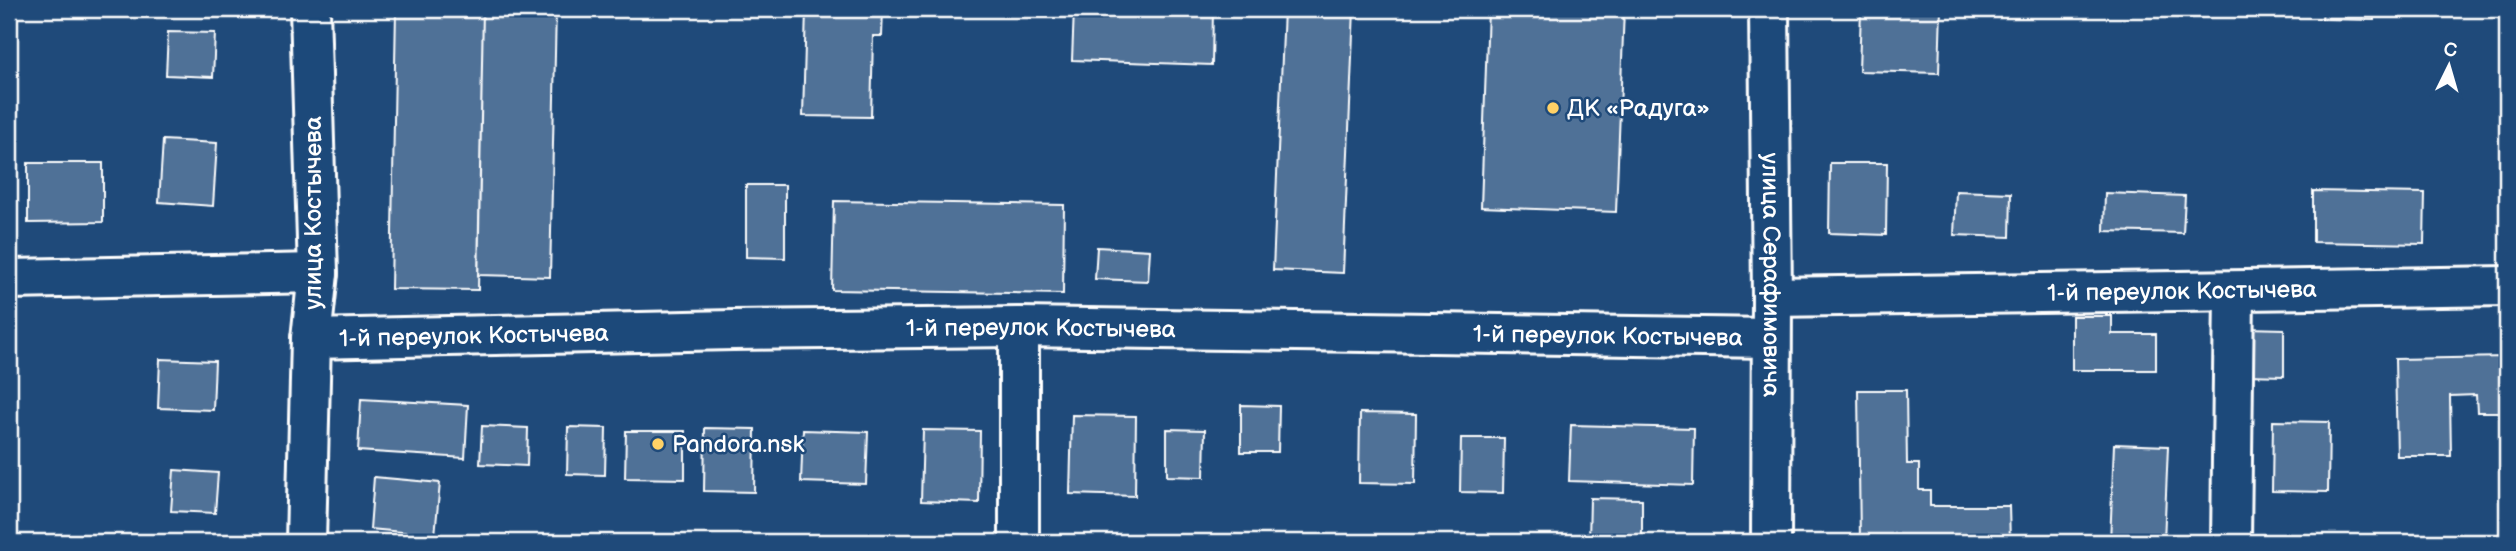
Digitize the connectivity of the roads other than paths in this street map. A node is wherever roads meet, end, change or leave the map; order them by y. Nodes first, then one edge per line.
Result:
1 (310, 9) edge
2 (1769, 9) edge
3 (317, 273) junction
4 (9, 279) edge
5 (2507, 286) edge
6 (2234, 292) junction
7 (1772, 298) junction
8 (1019, 327) junction
9 (1771, 338) junction
10 (311, 339) junction
11 (306, 542) edge
12 (1019, 542) edge
13 (1771, 542) edge
14 (2231, 542) edge

1 - 3 street, улица Костычева
2 - 7 street, улица Серафимовича
3 - 4 street
3 - 10 street, улица Костычева
5 - 6 street, 1-й переулок Костычева
6 - 7 street, 1-й переулок Костычева
6 - 14 street
7 - 9 street, улица Серафимовича
8 - 9 street, 1-й переулок Костычева
8 - 10 street, 1-й переулок Костычева
8 - 12 street
9 - 13 street, улица Серафимовича
10 - 11 street, улица Костычева

